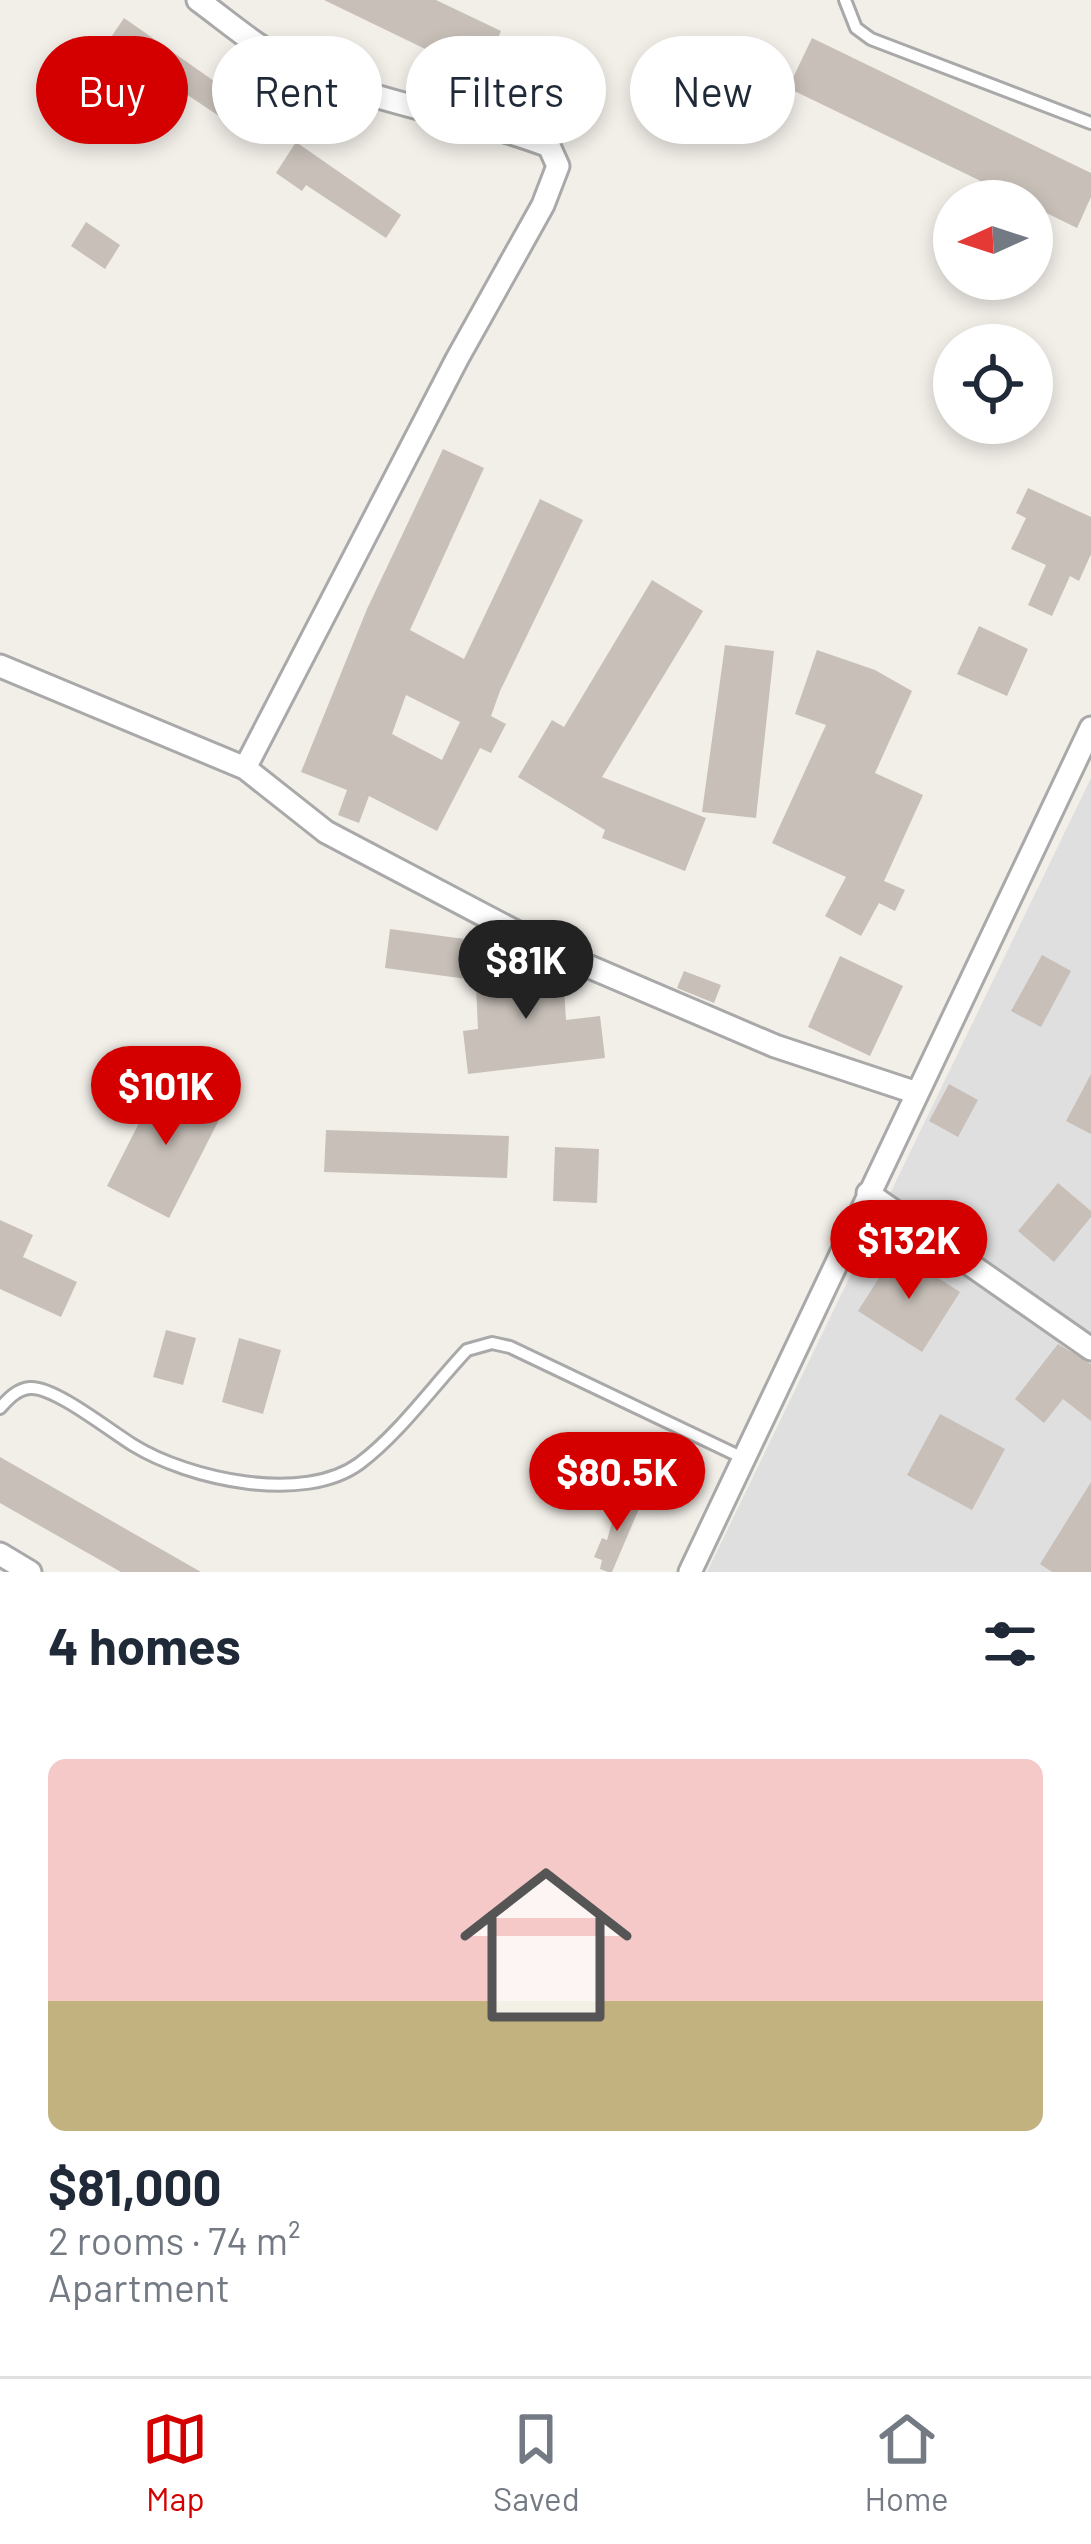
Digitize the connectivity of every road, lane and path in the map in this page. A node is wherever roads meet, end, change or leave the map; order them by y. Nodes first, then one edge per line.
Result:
1 (198, 0) edge
2 (845, 0) edge
3 (1091, 123) edge
4 (0, 666) edge
5 (1091, 728) edge
6 (245, 768) junction
7 (917, 1093) junction
8 (868, 1193) junction
9 (1091, 1348) edge
10 (0, 1408) edge
11 (743, 1458) junction
12 (0, 1554) edge
13 (30, 1572) edge
14 (690, 1572) edge

1 - 6 street
2 - 3 lane
4 - 6 street
5 - 7 street
6 - 7 street
7 - 8 street
8 - 9 street
8 - 11 street
10 - 11 lane
11 - 14 street
12 - 13 street

